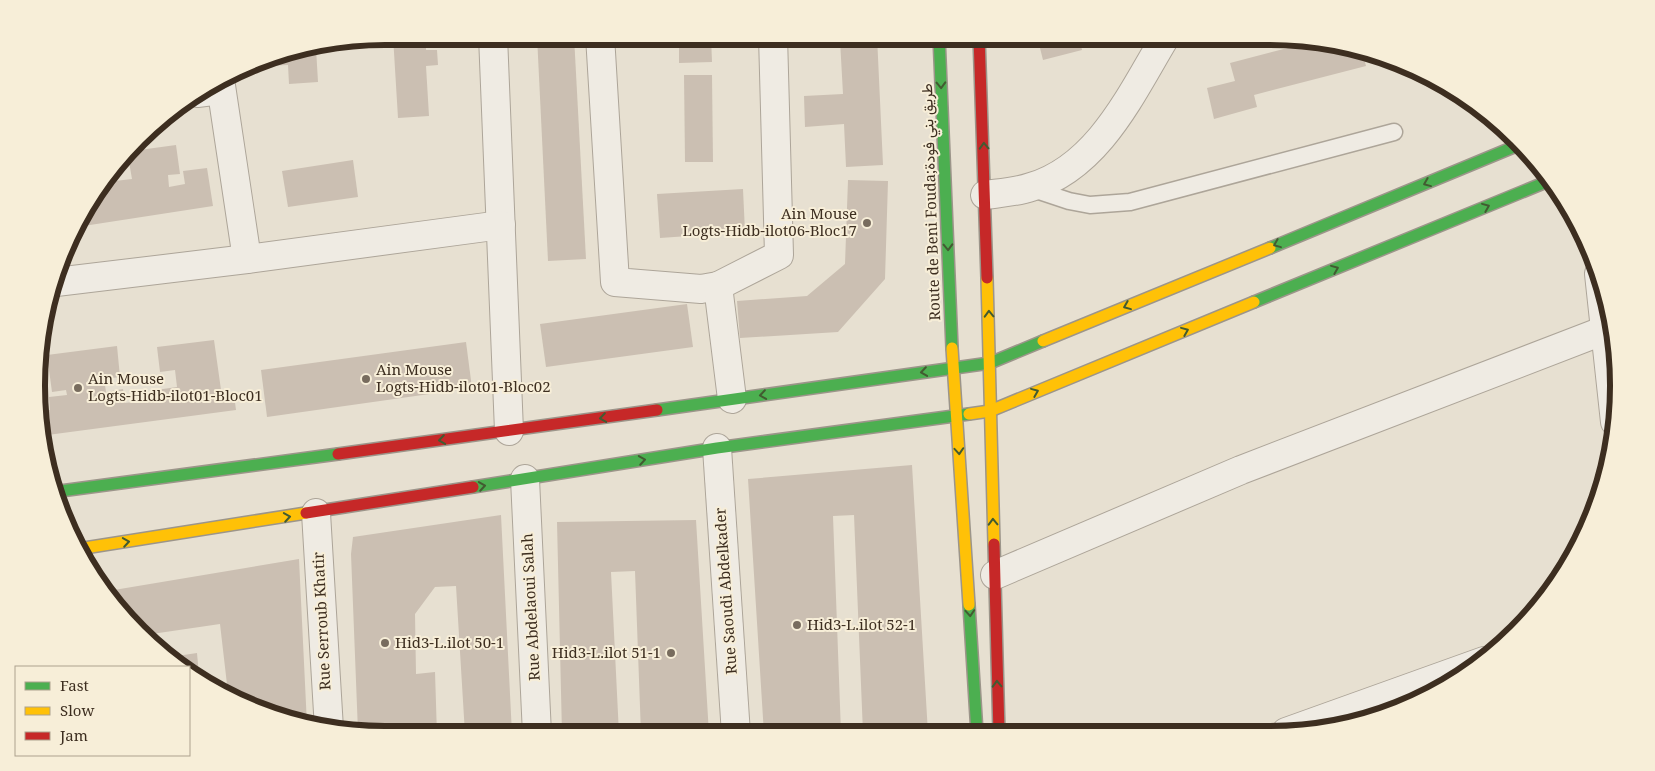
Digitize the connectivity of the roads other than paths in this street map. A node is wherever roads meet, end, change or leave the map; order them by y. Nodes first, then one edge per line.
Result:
1 (492, 45) edge
2 (601, 45) edge
3 (773, 45) edge
4 (939, 45) edge
5 (979, 45) edge
6 (1161, 45) edge
7 (213, 92) edge
8 (1394, 132) dead end
9 (1513, 148) edge
10 (1544, 183) edge
11 (1030, 188) junction
12 (986, 195) junction
13 (500, 226) junction
14 (247, 259) junction
15 (61, 281) edge
16 (718, 286) junction
17 (1605, 330) joint
18 (990, 363) junction
19 (953, 367) junction
20 (1609, 369) edge
21 (732, 399) junction
22 (990, 411) junction
23 (957, 416) junction
24 (509, 431) junction
25 (717, 448) junction
26 (525, 479) junction
27 (62, 491) edge
28 (316, 513) junction
29 (86, 548) edge
30 (994, 575) junction
31 (1425, 688) edge
32 (1404, 698) edge
33 (328, 721) edge
34 (1323, 721) edge
35 (538, 726) edge
36 (735, 726) edge
37 (977, 726) edge
38 (999, 726) edge

1 - 13 street
2 - 16 street
3 - 16 street
4 -> 19 street, Route de Beni Fouda;طريق بني فودة
12 -> 5 street
6 - 11 street
7 - 14 street
8 - 11 lane
9 -> 18 street
22 -> 10 street
11 - 12 street
18 -> 12 street
13 - 14 street
13 - 24 street
14 - 15 street
16 - 21 street
17 - 20 street
17 - 30 street
18 - 19 street
18 - 22 street
19 -> 21 street
19 - 23 street, Route de Beni Fouda;طريق بني فودة
21 -> 24 street
22 - 23 street
30 -> 22 street
23 - 25 street
23 -> 37 street, Route de Beni Fouda;طريق بني فودة
24 -> 27 street
26 -> 25 street
25 - 36 street, Rue Saoudi Abdelkader
28 -> 26 street
26 - 35 street, Rue Abdelaoui Salah
29 -> 28 street
28 - 33 street, Rue Serroub Khatir
38 -> 30 street
31 - 32 street
32 - 34 street

